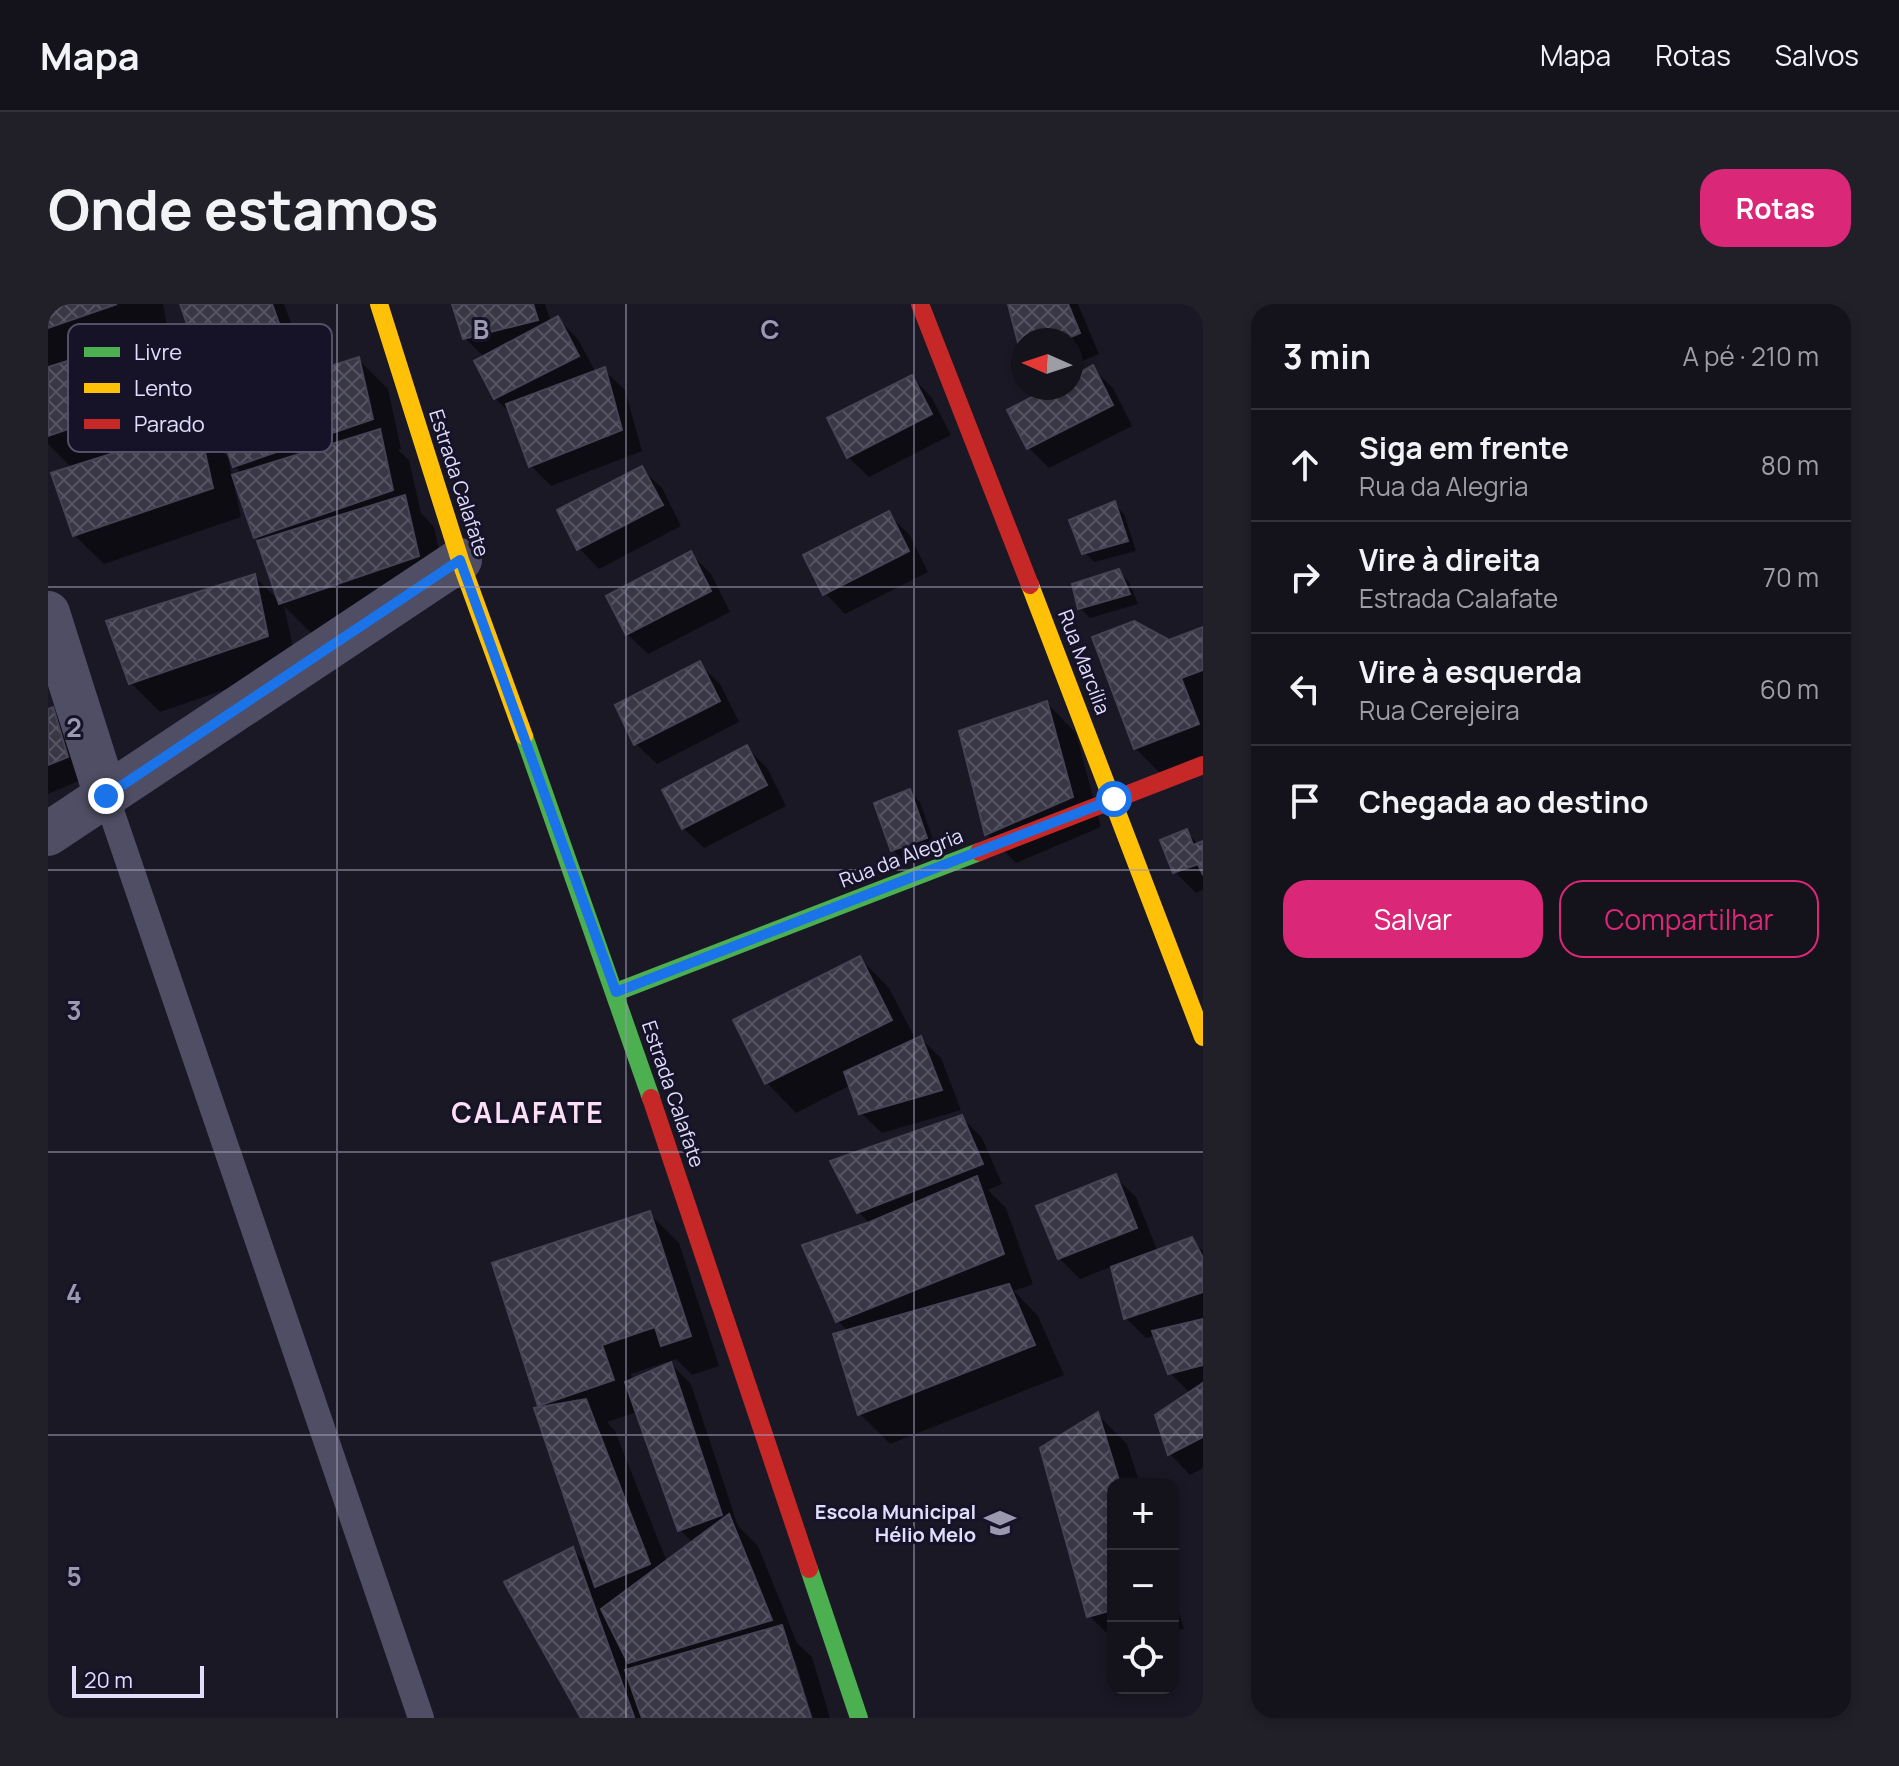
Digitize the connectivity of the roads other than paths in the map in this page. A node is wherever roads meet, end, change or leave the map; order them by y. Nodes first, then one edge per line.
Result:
1 (379, 304) edge
2 (920, 304) edge
3 (460, 560) junction
4 (48, 613) edge
5 (1203, 765) edge
6 (106, 796) junction
7 (1114, 799) junction
8 (48, 834) edge
9 (616, 992) junction
10 (1203, 1037) edge
11 (421, 1718) edge
12 (859, 1718) edge

1 - 3 street, Estrada Calafate
2 - 7 street, Rua Marcília
3 - 6 street
3 - 9 street, Estrada Calafate
4 - 6 street
5 - 7 street, Rua da Alegria
6 - 8 street
6 - 11 lane
7 - 9 street, Rua da Alegria
7 - 10 street, Rua Marcília
9 - 12 street, Estrada Calafate

